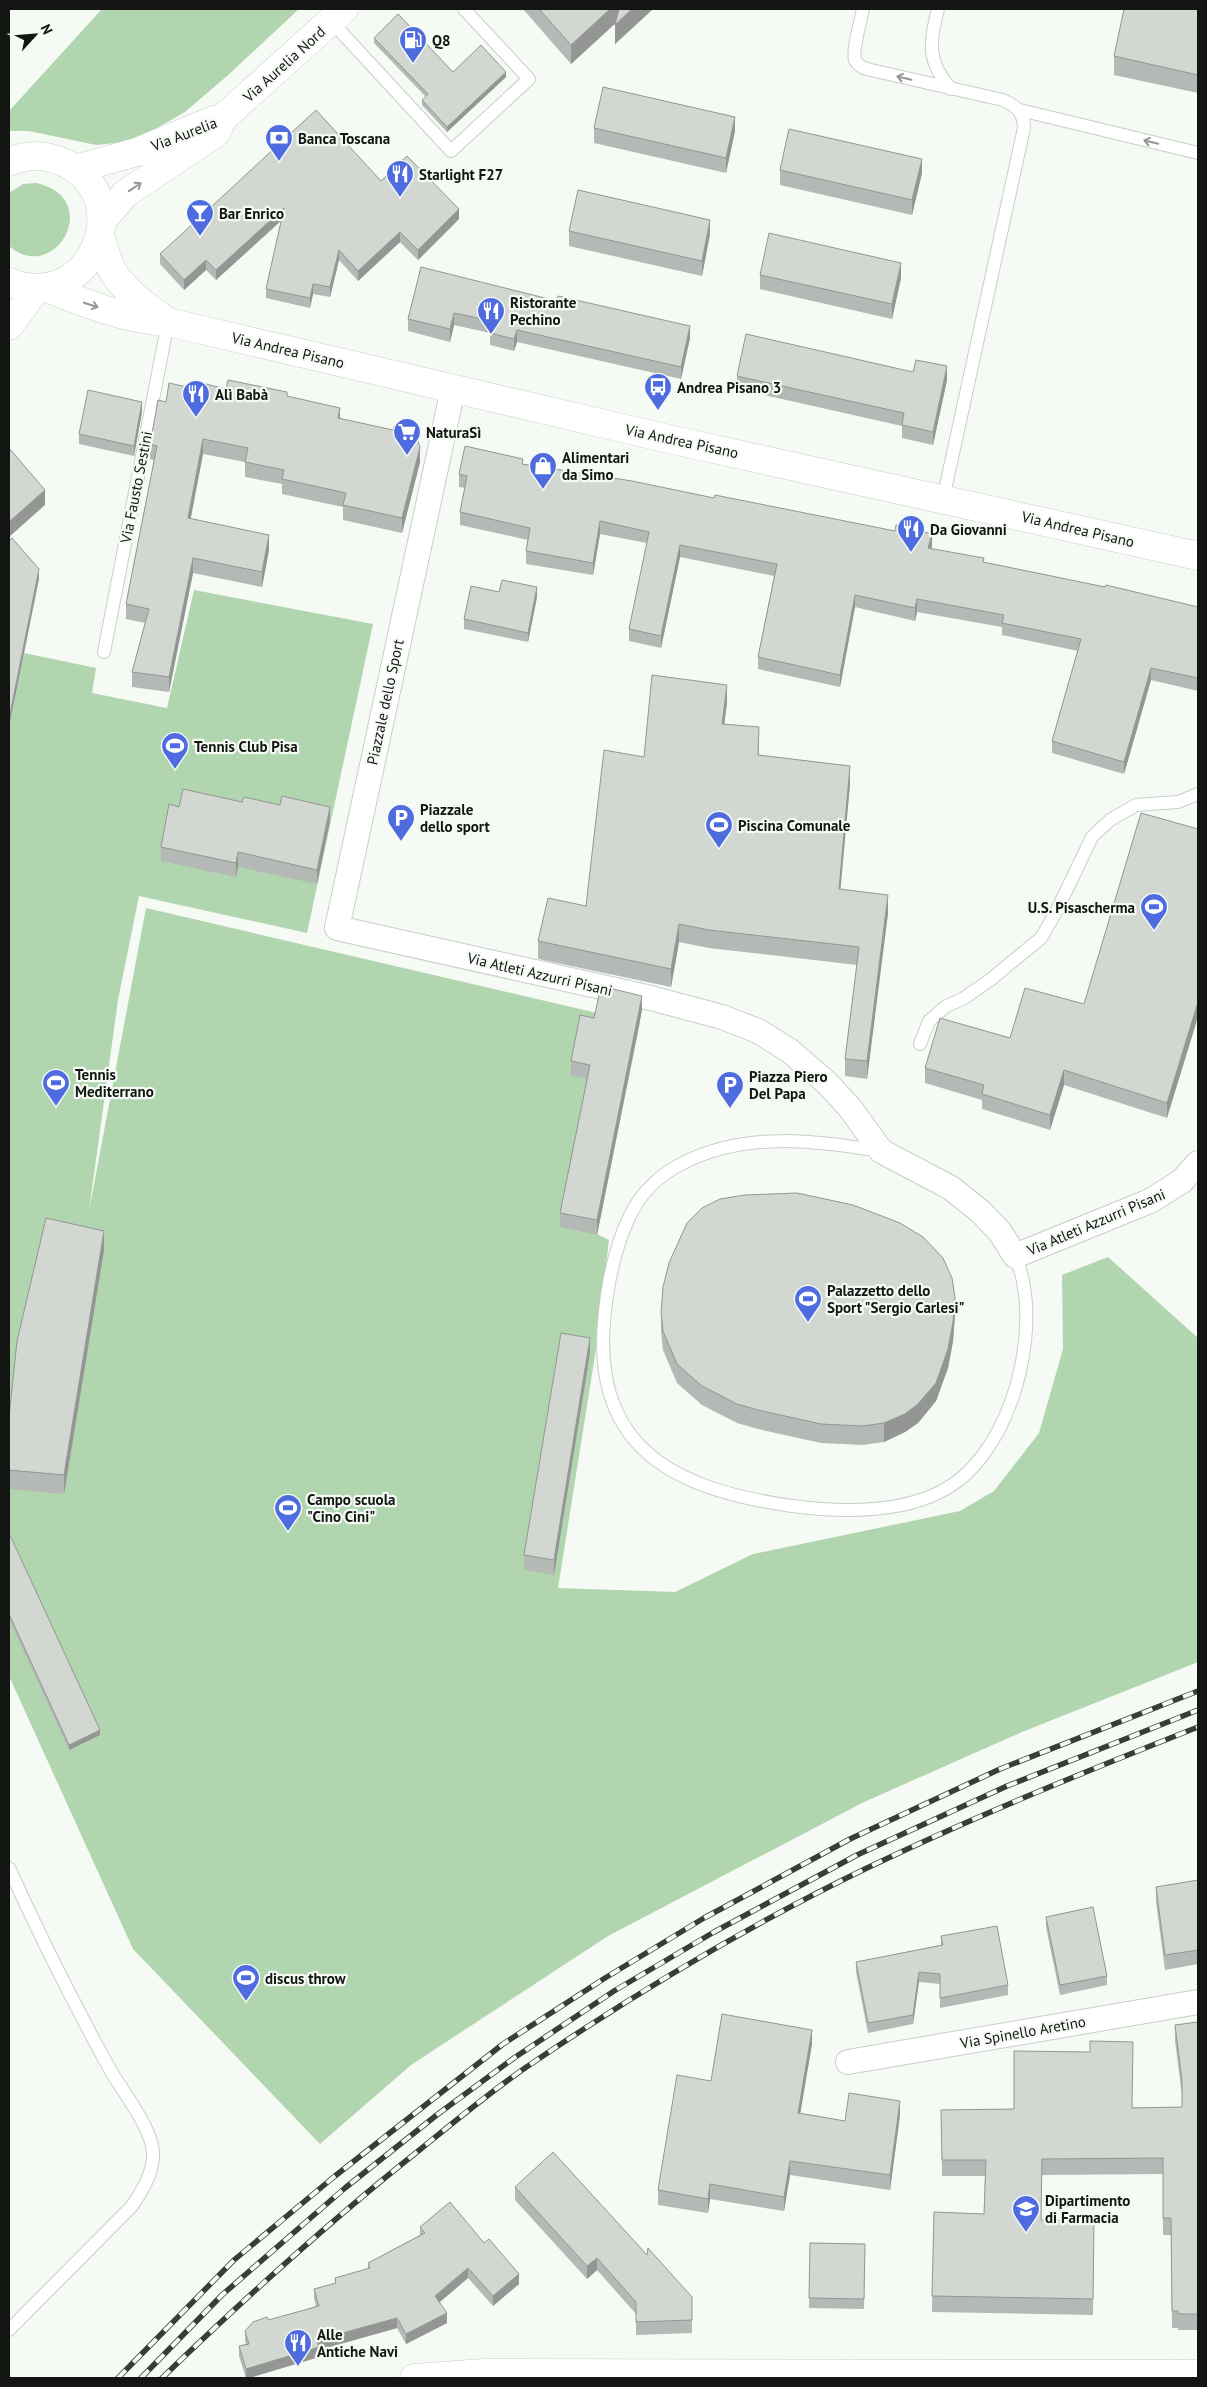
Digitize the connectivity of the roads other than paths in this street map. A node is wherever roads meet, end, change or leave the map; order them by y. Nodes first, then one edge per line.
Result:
1 (464, 9) edge
2 (863, 9) edge
3 (938, 9) edge
4 (337, 15) edge
5 (951, 89) junction
6 (1020, 110) junction
7 (223, 118) junction
8 (1198, 153) edge
9 (9, 162) edge
10 (75, 169) junction
11 (101, 230) junction
12 (9, 282) edge
13 (41, 287) junction
14 (168, 322) junction
15 (9, 326) edge
16 (452, 389) junction
17 (943, 499) junction
18 (1198, 556) edge
19 (104, 652) dead end
20 (1198, 794) edge
21 (423, 948) joint
22 (920, 1044) dead end
23 (881, 1151) junction
24 (1198, 1163) edge
25 (1015, 1256) junction
26 (9, 1868) edge
27 (1198, 2002) edge
28 (848, 2062) dead end
29 (9, 2330) edge
30 (1198, 2374) edge
31 (514, 2376) edge
32 (732, 2376) edge
33 (414, 2378) edge

1 - 4 lane
5 -> 2 lane
3 - 5 lane
4 - 7 main road, Via Aurelia Nord
5 - 6 lane
8 -> 6 lane
6 - 17 lane
7 - 10 main road, Via Aurelia
11 -> 7 main road, Via Aurelia
9 - 10 main road
10 - 11 main road, Via Andrea Pisano
11 - 13 main road, Via Aurelia
11 - 14 main road, Via Andrea Pisano
12 - 13 main road, Via Andrea Pisano
13 -> 14 main road, Via Andrea Pisano
13 - 15 main road
14 - 16 main road, Via Andrea Pisano
14 - 19 lane, Via Fausto Sestini
16 - 17 main road, Via Andrea Pisano
16 - 21 street, Piazzale dello Sport
17 - 18 main road, Via Andrea Pisano
20 - 22 lane
21 - 23 street, Via Atleti Azzurri Pisani
23 - 25 street, Via Atleti Azzurri Pisani
23 - 25 lane
24 - 25 street, Via Atleti Azzurri Pisani
26 - 29 lane
27 - 28 street, Via Spinello Aretino
30 - 32 main road
31 - 32 main road
31 - 33 main road

